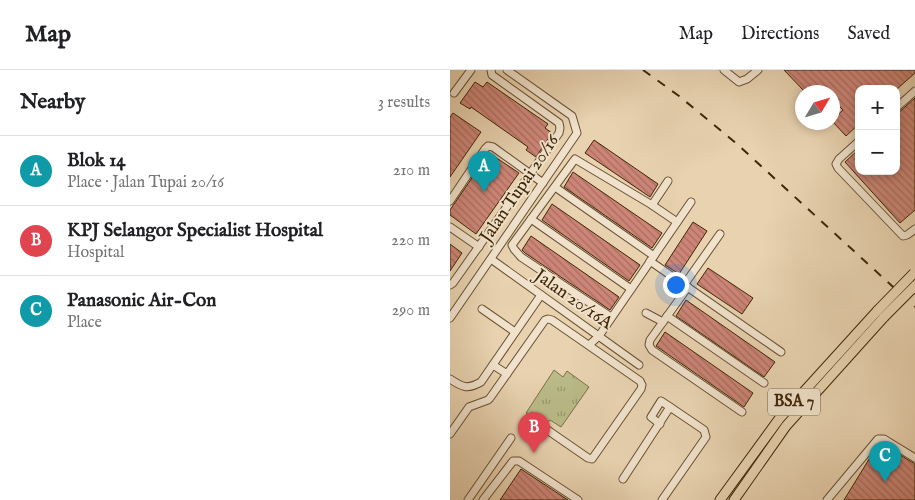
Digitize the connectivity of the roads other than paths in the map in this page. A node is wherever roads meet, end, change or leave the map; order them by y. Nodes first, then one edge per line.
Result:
1 (471, 70) edge
2 (490, 70) edge
3 (507, 70) edge
4 (724, 70) edge
5 (758, 70) edge
6 (915, 91) edge
7 (454, 94) dead end
8 (900, 104) edge
9 (855, 145) edge
10 (564, 152) junction
11 (575, 159) junction
12 (530, 174) junction
13 (543, 182) junction
14 (668, 182) dead end
15 (555, 187) junction
16 (450, 201) edge
17 (691, 202) dead end
18 (652, 205) junction
19 (531, 219) junction
20 (677, 222) junction
21 (450, 227) edge
22 (915, 229) edge
23 (720, 234) dead end
24 (478, 246) junction
25 (490, 259) junction
26 (652, 259) junction
27 (914, 272) edge
28 (450, 285) edge
29 (686, 286) junction
30 (915, 286) edge
31 (631, 289) junction
32 (541, 295) junction
33 (453, 307) edge
34 (482, 309) dead end
35 (646, 313) dead end
36 (881, 314) junction
37 (450, 318) edge
38 (611, 318) junction
39 (665, 319) junction
40 (515, 332) junction
41 (599, 336) junction
42 (589, 345) junction
43 (781, 352) dead end
44 (639, 364) dead end
45 (493, 365) junction
46 (507, 374) junction
47 (450, 379) edge
48 (764, 383) dead end
49 (670, 407) junction
50 (742, 412) dead end
51 (660, 424) junction
52 (546, 429) dead end
53 (450, 434) edge
54 (511, 438) dead end
55 (915, 458) edge
56 (623, 479) dead end
57 (468, 500) edge
58 (483, 500) edge
59 (578, 500) edge
60 (662, 500) edge
61 (720, 500) edge
62 (734, 500) edge
63 (827, 500) edge

1 - 7 street
2 - 12 street
3 - 10 street, Jalan Tupai 20/16
4 - 5 street
6 - 8 street
9 - 22 street
10 - 11 street
10 - 13 street, Jalan Tupai 20/16
11 - 15 street
11 - 18 street
12 - 13 street
12 - 16 street
12 - 24 street
13 - 25 street, Jalan Tupai 20/16
14 - 18 street
15 - 19 street
15 - 26 street
17 - 20 street
18 - 20 street
19 - 31 street
19 - 38 street
20 - 26 street
21 - 24 street
23 - 29 street
24 - 28 street
25 - 32 street, Jalan 20/16A
25 - 33 street, Jalan Tupai 20/16
26 - 29 street
26 - 31 street
27 - 36 main road, BSA 7, bridge
29 - 39 street
29 - 43 street
30 - 36 main road, BSA 7, bridge
31 - 38 street
32 - 40 street
32 - 41 street, Jalan 20/16A
33 - 37 street, Jalan Tupai 20/16
34 - 40 street
35 - 39 street
36 - 61 main road, BSA 7
36 - 62 main road, BSA 7
38 - 41 street
39 - 48 street
39 - 50 street
40 - 45 street
41 - 42 street
41 - 44 street, Jalan 20/16A
42 - 46 street
42 - 52 street
45 - 46 street
45 - 47 street
46 - 53 street
49 - 51 street
49 - 51 street
49 - 60 street
51 - 56 street
54 - 57 street
55 - 63 street
58 - 59 street

